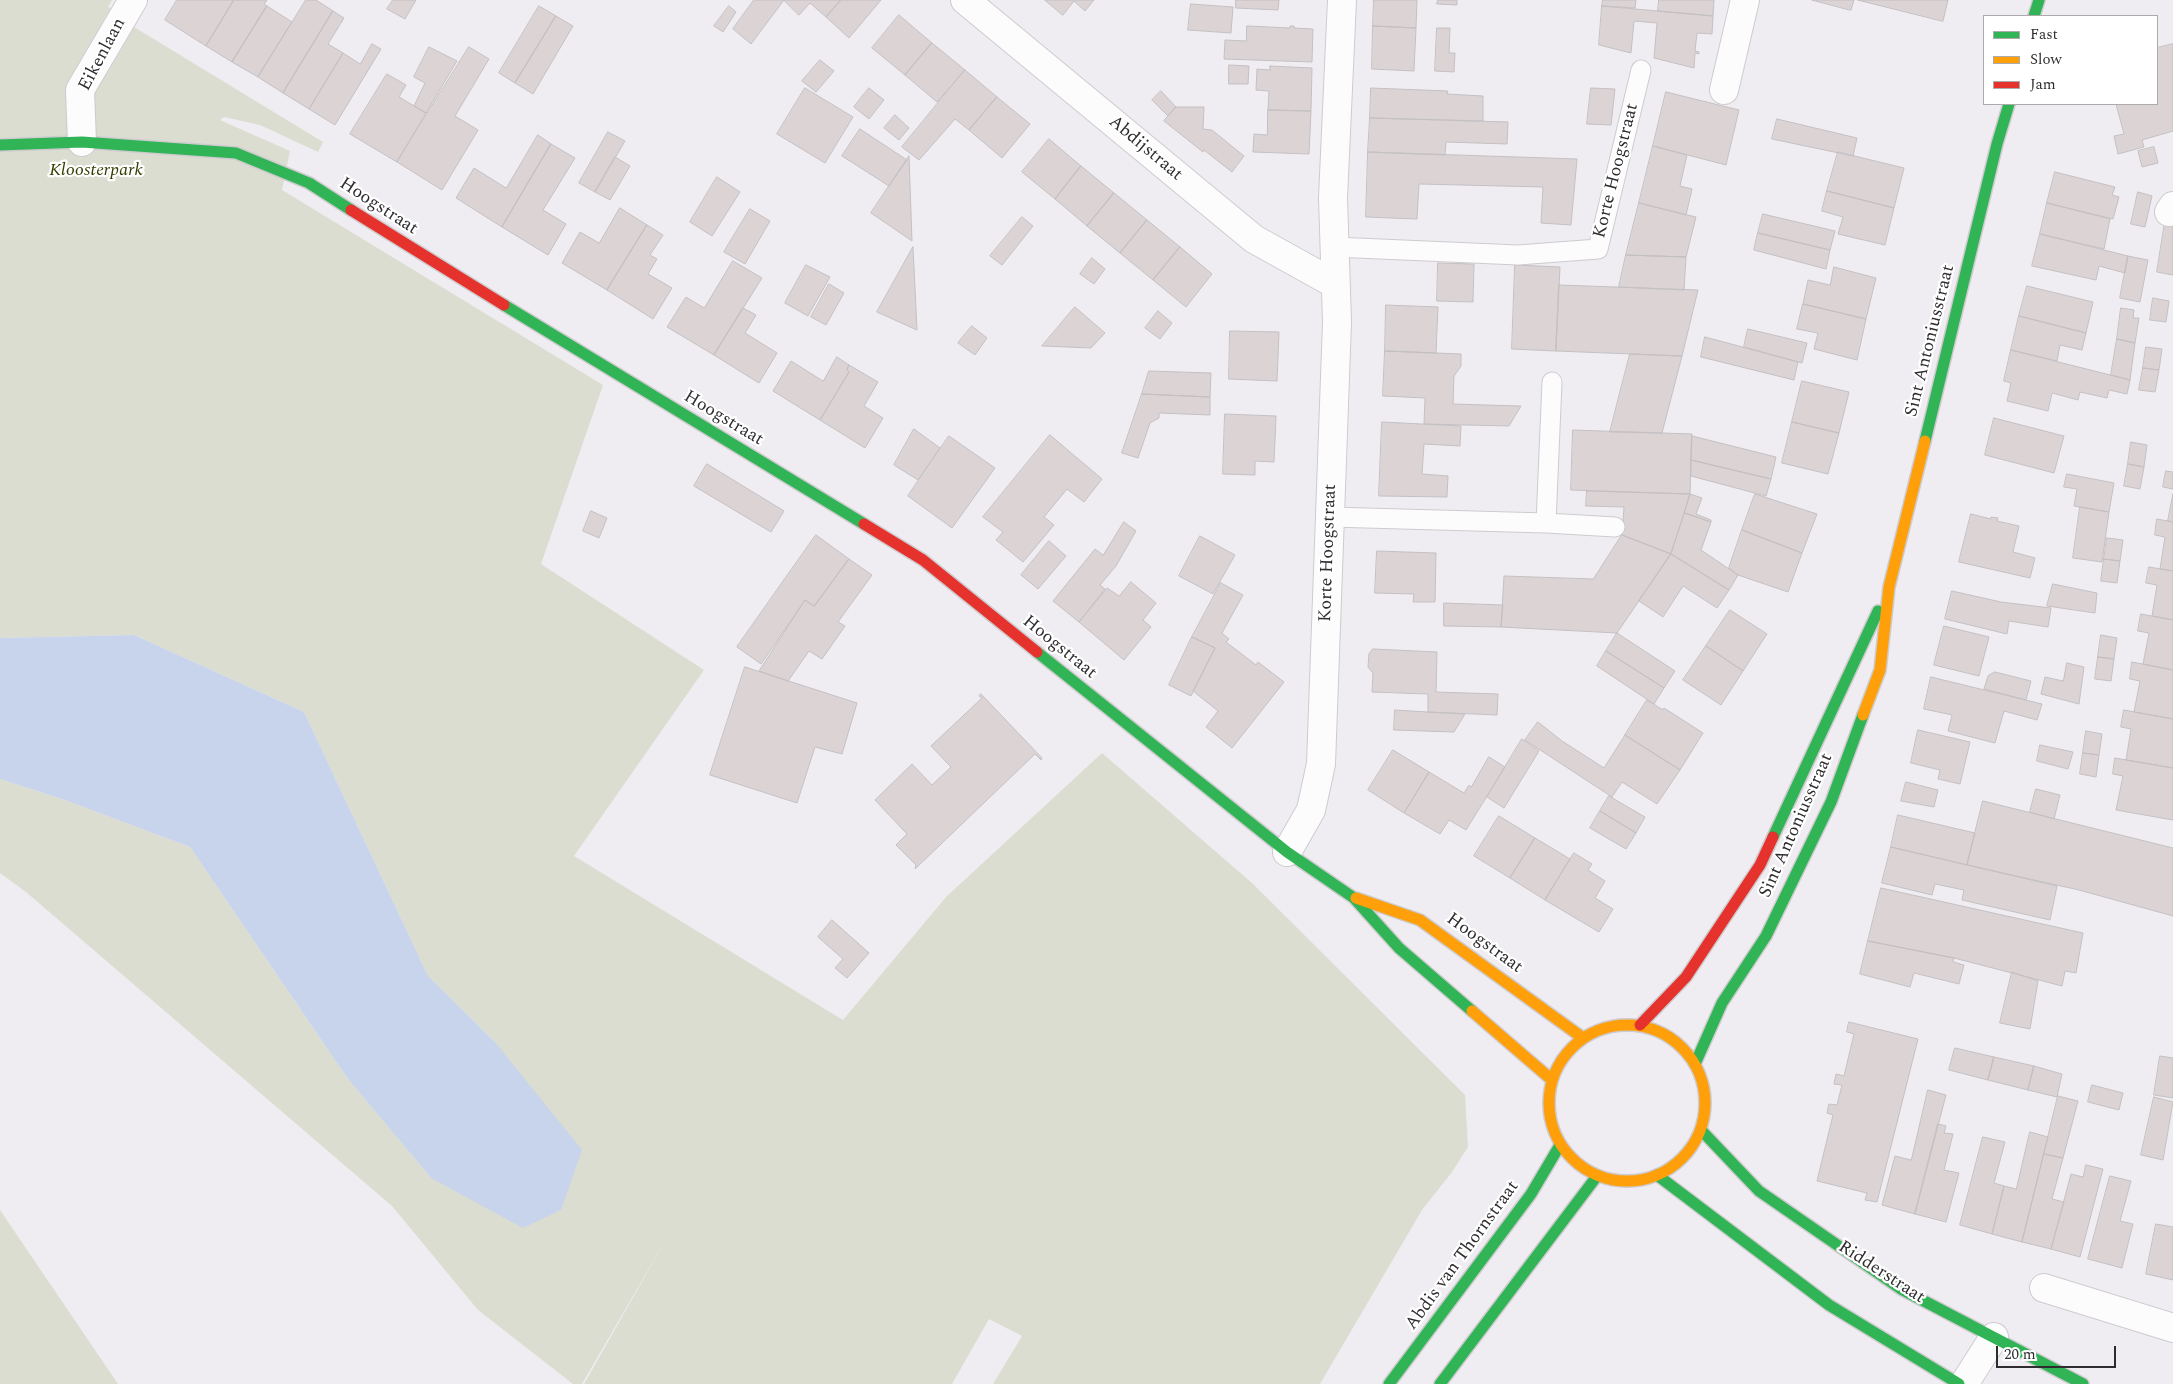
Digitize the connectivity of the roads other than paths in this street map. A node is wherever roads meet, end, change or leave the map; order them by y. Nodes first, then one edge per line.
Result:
1 (133, 0) edge
2 (965, 0) edge
3 (1342, 0) edge
4 (1745, 0) edge
5 (2039, 0) edge
6 (2034, 15) edge
7 (1641, 70) dead end
8 (1724, 90) dead end
9 (2008, 105) edge
10 (82, 142) junction
11 (0, 145) edge
12 (1334, 247) junction
13 (1335, 284) junction
14 (1552, 382) dead end
15 (1330, 517) junction
16 (1546, 523) junction
17 (1615, 527) dead end
18 (1889, 587) junction
19 (1287, 852) junction
20 (1354, 898) junction
21 (1640, 1026) junction
22 (1583, 1038) junction
23 (1696, 1064) junction
24 (1552, 1080) junction
25 (1701, 1130) junction
26 (1560, 1145) junction
27 (1657, 1175) junction
28 (1597, 1176) junction
29 (2044, 1288) dead end
30 (2173, 1328) edge
31 (1994, 1337) junction
32 (1389, 1384) edge
33 (1440, 1384) edge
34 (1959, 1384) edge
35 (1964, 1384) edge
36 (2083, 1384) edge

1 - 10 street, Eikenlaan
2 - 13 street, Abdijstraat
3 - 12 street, Korte Hoogstraat
4 - 8 street
5 - 6 street
7 - 12 lane, Korte Hoogstraat
9 - 18 street, Sint Antoniusstraat
10 - 11 street, Hoogstraat
10 - 19 street, Hoogstraat
12 - 13 street, Korte Hoogstraat
13 - 15 street, Korte Hoogstraat
14 - 16 lane
15 - 16 lane
15 - 19 street, Korte Hoogstraat
16 - 17 lane
18 - 21 street, Sint Antoniusstraat
18 - 23 street, Sint Antoniusstraat
19 - 20 street, Hoogstraat
20 - 22 street, Hoogstraat
20 - 24 street, Hoogstraat
21 - 22 street
21 - 23 street
22 - 24 street
23 - 25 street
24 - 26 street
25 - 27 street
25 - 31 street, Ridderstraat
26 - 28 street
26 - 32 street, Abdis van Thornstraat
27 - 28 street
27 - 34 street
28 - 33 street
29 - 30 street
31 - 35 street
31 - 36 street, Ridderstraat

